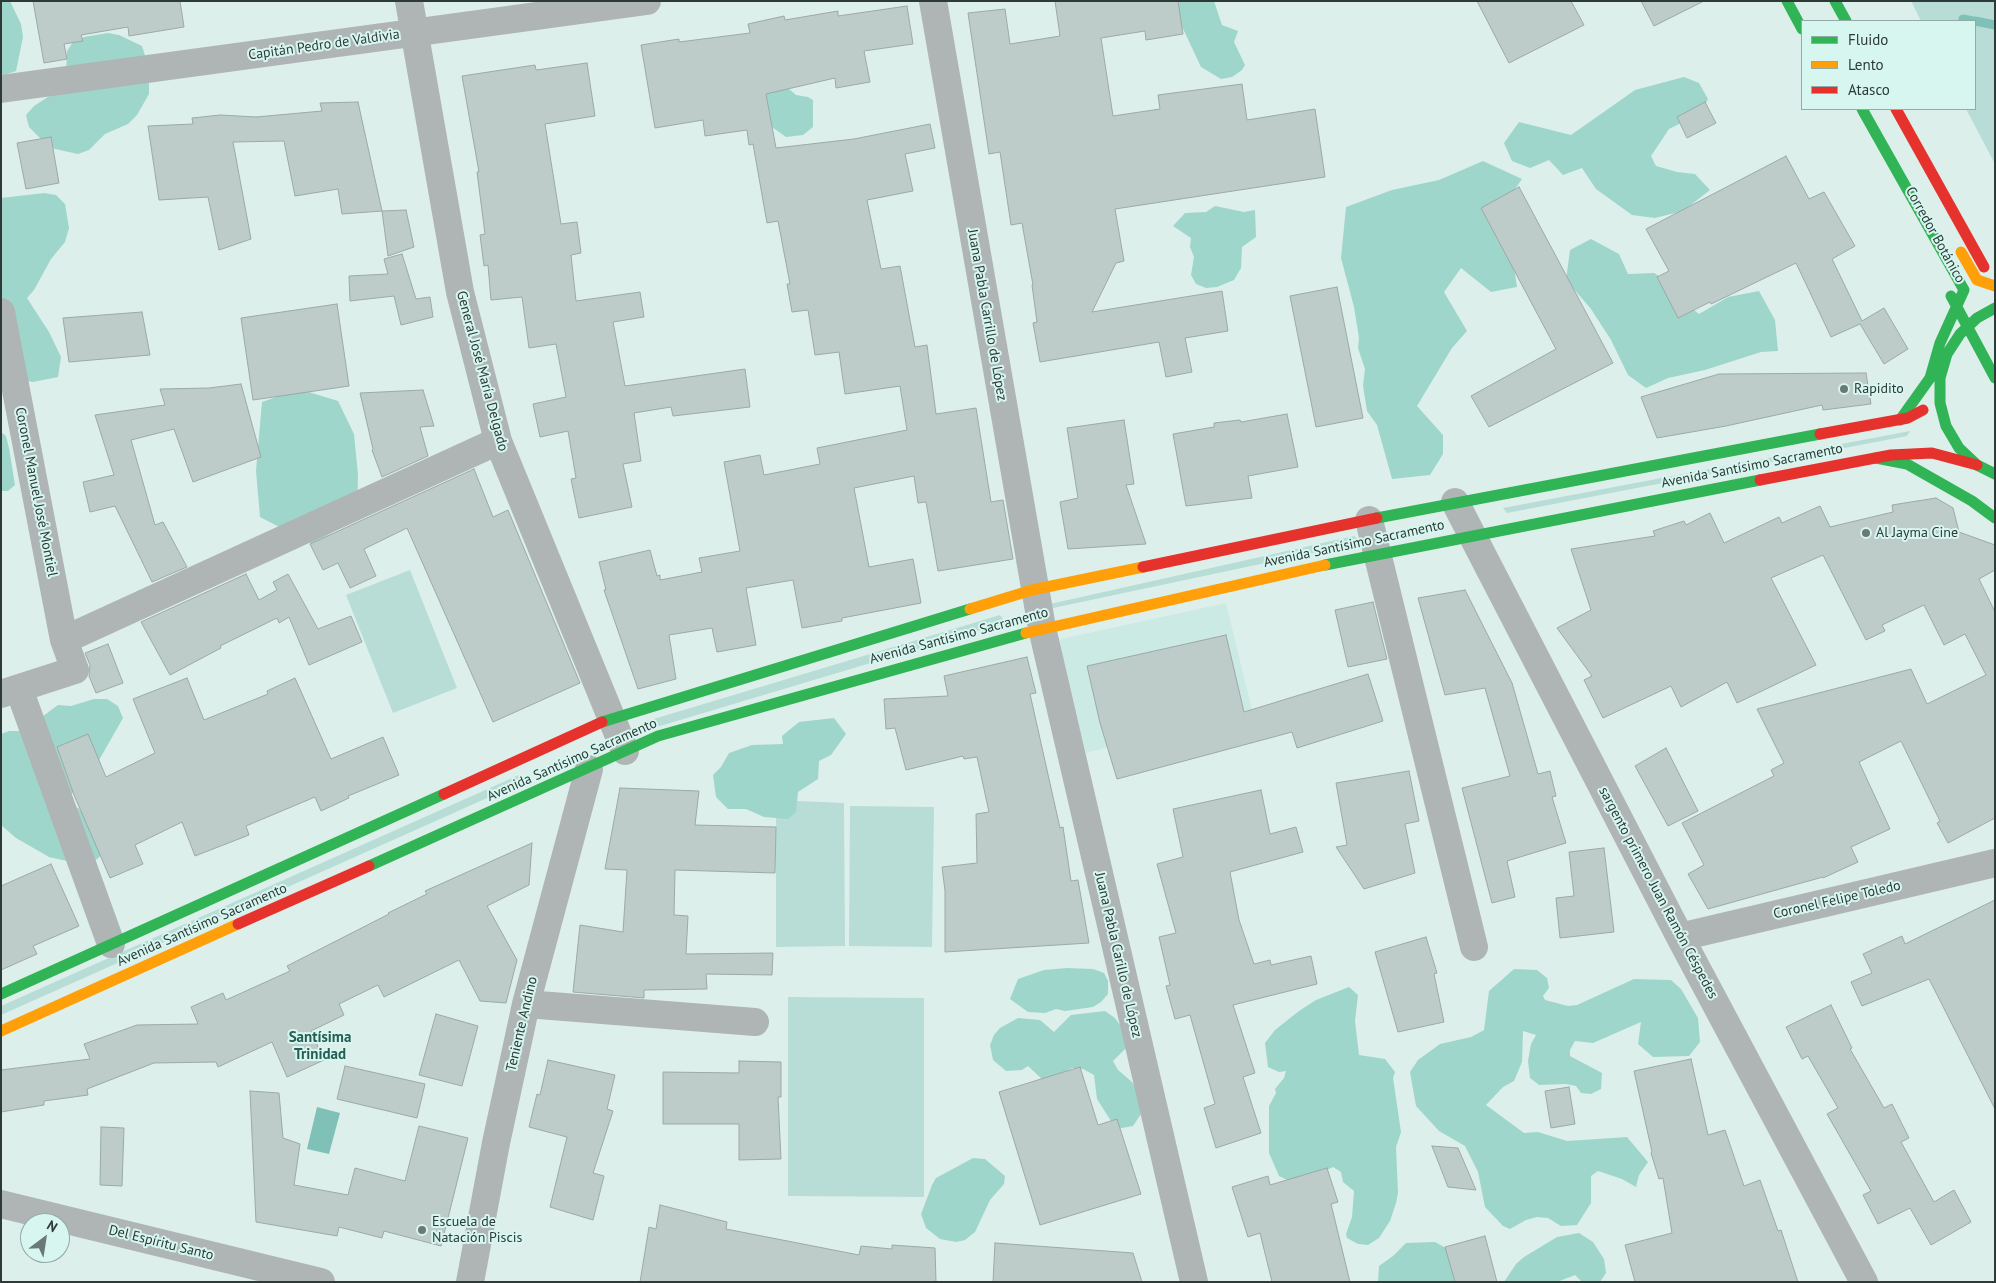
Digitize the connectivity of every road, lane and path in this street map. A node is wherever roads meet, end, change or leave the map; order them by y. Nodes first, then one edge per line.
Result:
1 (409, 1) edge
2 (647, 1) edge
3 (933, 1) edge
4 (1787, 1) edge
5 (1835, 1) edge
6 (1845, 20) edge
7 (1801, 26) edge
8 (415, 33) junction
9 (1, 89) edge
10 (1863, 110) edge
11 (1897, 110) edge
12 (1958, 246) dead end
13 (1945, 283) dead end
14 (1995, 286) edge
15 (1995, 308) edge
16 (1, 312) edge
17 (1940, 343) junction
18 (1947, 354) junction
19 (1940, 378) junction
20 (1995, 378) edge
21 (1900, 420) junction
22 (498, 441) junction
23 (1876, 458) junction
24 (1986, 470) edge
25 (1995, 481) edge
26 (1455, 502) junction
27 (1995, 518) edge
28 (1369, 520) junction
29 (1472, 535) junction
30 (1378, 553) junction
31 (1035, 589) junction
32 (1042, 628) junction
33 (64, 640) junction
34 (10, 692) edge
35 (612, 718) junction
36 (625, 751) junction
37 (590, 769) junction
38 (1995, 863) edge
39 (1680, 937) junction
40 (111, 944) junction
41 (1474, 947) dead end
42 (1, 994) edge
43 (526, 1004) junction
44 (755, 1022) dead end
45 (1, 1031) edge
46 (1, 1204) edge
47 (321, 1282) edge
48 (470, 1282) edge
49 (1194, 1282) edge
50 (1864, 1282) edge

1 - 8 street, General José María Delgado
2 - 8 street, Capitán Pedro de Valdivia
3 - 31 street, Juana Pabla Carrillo de López
4 - 7 main road
5 - 6 main road
8 - 9 street, Capitán Pedro de Valdivia
8 - 22 street, General José María Delgado
10 - 17 main road
11 - 14 main road, Corredor Botánico
12 - 14 main road
13 - 20 main road, Corredor Botánico
15 - 18 main road
16 - 33 street, Coronel Manuel José Montiel
17 - 18 main road
17 - 21 main road
18 - 19 main road
19 - 21 main road, Avenida Santísimo Sacramento
19 - 24 main road
21 - 26 main road, Avenida Santísimo Sacramento
22 - 33 street
22 - 35 street, General José María Delgado
23 - 24 main road, Avenida Santísimo Sacramento
23 - 27 main road
23 - 29 main road, Avenida Santísimo Sacramento
24 - 25 main road
26 - 28 main road, Avenida Santísimo Sacramento
26 - 29 street, sargento primero Juan Ramón Céspedes
28 - 30 street
28 - 31 main road, Avenida Santísimo Sacramento
29 - 30 main road, Avenida Santísimo Sacramento
29 - 39 street, sargento primero Juan Ramón Céspedes
30 - 32 main road, Avenida Santísimo Sacramento
30 - 41 street
31 - 32 street, Juana Pabla Carrillo de López
31 - 35 main road, Avenida Santísimo Sacramento
32 - 36 main road, Avenida Santísimo Sacramento
32 - 49 street, Juana Pabla Carillo de López
33 - 34 street, Coronel Manuel José Montiel
34 - 40 street
35 - 36 street, General José María Delgado
35 - 40 main road, Avenida Santísimo Sacramento
36 - 37 main road, Avenida Santísimo Sacramento
37 - 43 street, Teniente Andino
37 - 45 main road, Avenida Santísimo Sacramento
38 - 39 street, Coronel Felipe Toledo
39 - 50 street, sargento primero Juan Ramón Céspedes
40 - 42 main road, Avenida Santísimo Sacramento
43 - 44 street
43 - 48 street, Teniente Andino
46 - 47 street, Del Espíritu Santo

